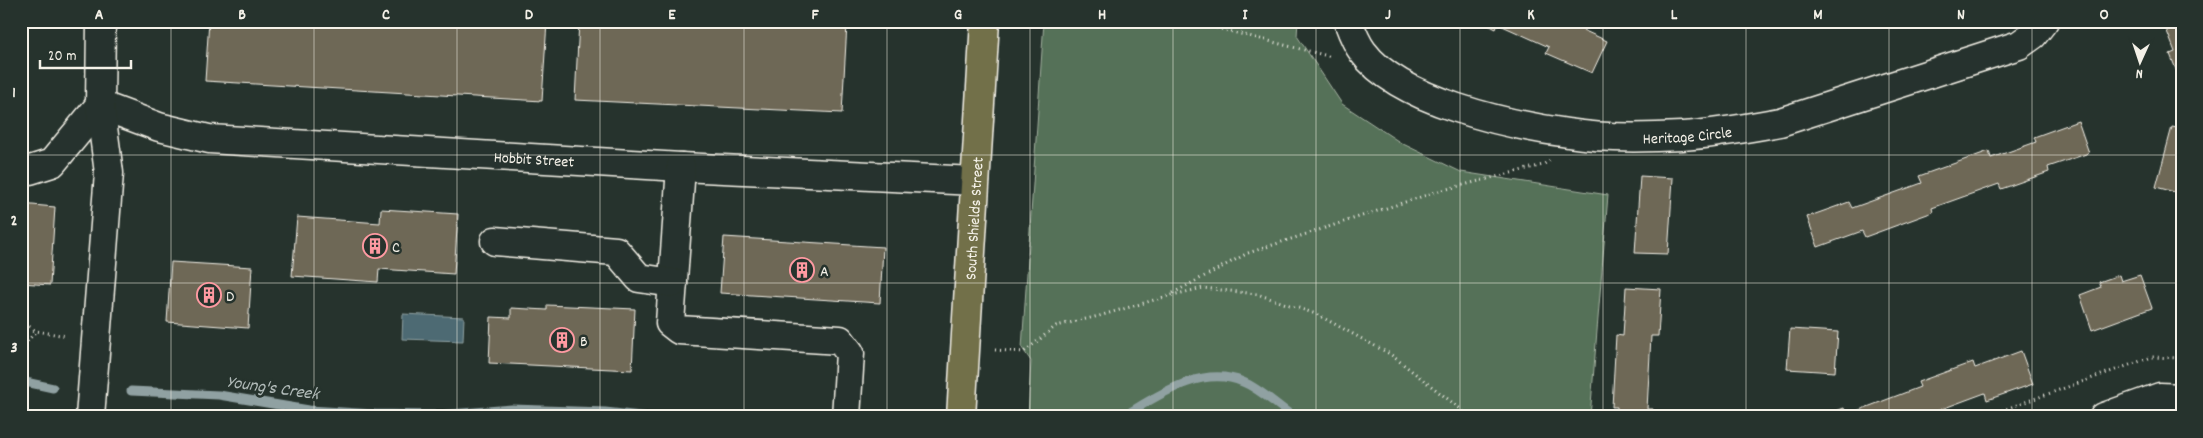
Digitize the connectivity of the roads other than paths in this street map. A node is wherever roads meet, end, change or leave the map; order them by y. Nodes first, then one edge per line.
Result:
1 (101, 21) edge
2 (985, 21) edge
3 (1348, 21) edge
4 (2044, 21) edge
5 (100, 105) junction
6 (681, 167) junction
7 (21, 170) edge
8 (975, 181) junction
9 (495, 241) dead end
10 (673, 283) junction
11 (2182, 398) edge
12 (90, 417) edge
13 (846, 417) edge
14 (961, 417) edge
15 (2104, 417) edge

1 - 5 street
2 - 8 main road, South Shields Street
3 - 4 street, Heritage Circle
5 - 6 street, Hobbit Street
5 - 7 street
5 - 12 street
6 - 8 street, Hobbit Street
6 - 10 street
8 - 14 main road, South Shields Street
9 - 10 street
10 - 13 street
11 - 15 street

